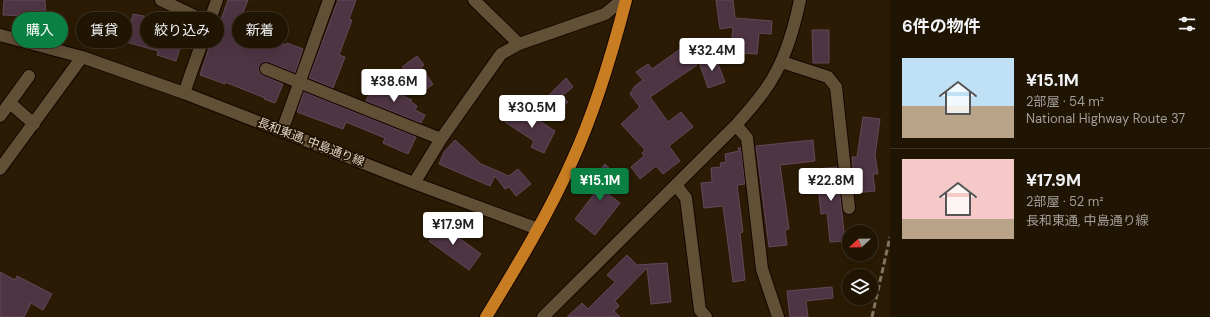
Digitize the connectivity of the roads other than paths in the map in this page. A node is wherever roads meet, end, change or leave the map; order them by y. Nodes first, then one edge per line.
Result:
1 (161, 0) edge
2 (218, 0) edge
3 (329, 0) edge
4 (474, 0) edge
5 (622, 0) edge
6 (626, 0) edge
7 (800, 0) edge
8 (186, 12) edge
9 (213, 12) edge
10 (0, 35) edge
11 (518, 44) junction
12 (200, 48) edge
13 (82, 57) junction
14 (782, 62) junction
15 (266, 69) dead end
16 (30, 76) dead end
17 (299, 83) junction
18 (184, 93) junction
19 (10, 103) junction
20 (0, 116) edge
21 (34, 124) junction
22 (736, 125) junction
23 (282, 131) junction
24 (441, 139) junction
25 (0, 169) edge
26 (414, 182) junction
27 (676, 185) junction
28 (849, 208) dead end
29 (538, 229) junction
30 (551, 314) edge
31 (486, 317) edge
32 (706, 317) edge
33 (778, 317) edge

1 - 8 street
2 - 9 street
3 - 17 street
4 - 11 street
5 - 11 street
6 - 29 highway
7 - 14 street
10 - 13 street, 長和東通, 中島通り線
11 - 24 street
12 - 18 street
13 - 18 street, 長和東通, 中島通り線
13 - 21 street
14 - 22 street
14 - 28 street
15 - 17 street
16 - 19 street
17 - 23 street
17 - 24 street
18 - 23 street, 長和東通, 中島通り線
19 - 20 street
19 - 21 street
21 - 25 street
22 - 27 street
22 - 33 street
23 - 26 street, 長和東通, 中島通り線
24 - 26 street
26 - 29 street, 長和東通, 中島通り線
27 - 30 street
27 - 32 street
29 - 31 highway

